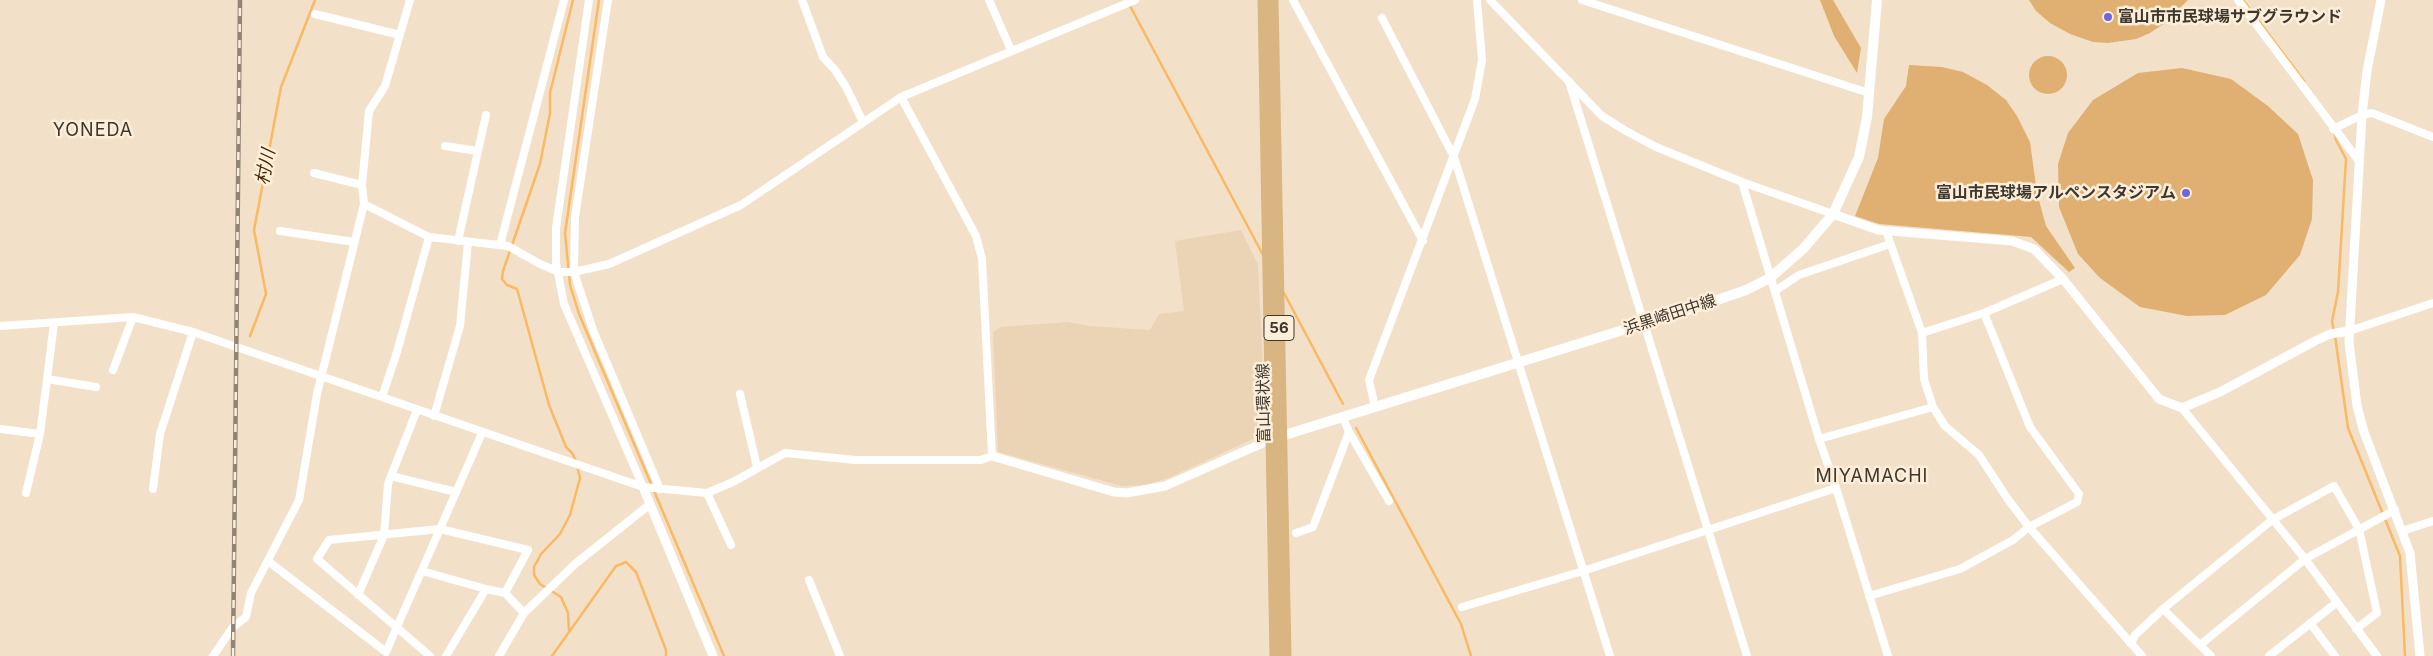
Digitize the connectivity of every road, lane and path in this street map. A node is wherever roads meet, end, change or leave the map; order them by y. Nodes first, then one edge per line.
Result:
1 (410, 0) edge
2 (564, 0) edge
3 (589, 0) edge
4 (608, 0) edge
5 (802, 0) edge
6 (989, 0) edge
7 (1135, 0) edge
8 (1263, 0) edge
9 (1273, 0) edge
10 (1293, 0) edge
11 (1477, 0) edge
12 (1490, 0) edge
13 (1582, 0) edge
14 (1878, 0) edge
15 (2238, 0) edge
16 (2381, 0) edge
17 (1121, 2) edge
18 (315, 14) dead end
19 (1382, 18) dead end
20 (400, 35) junction
21 (1011, 50) junction
22 (1569, 81) junction
23 (1869, 93) junction
24 (901, 97) junction
25 (2362, 115) junction
26 (486, 116) dead end
27 (863, 122) junction
28 (2333, 129) junction
29 (2433, 136) edge
30 (445, 146) dead end
31 (478, 151) junction
32 (1454, 157) junction
33 (2359, 161) junction
34 (314, 173) dead end
35 (1742, 182) junction
36 (362, 185) junction
37 (364, 204) junction
38 (1833, 214) junction
39 (280, 231) dead end
40 (1886, 231) junction
41 (429, 237) junction
42 (458, 241) junction
43 (354, 242) junction
44 (468, 242) junction
45 (1423, 242) junction
46 (1890, 244) junction
47 (500, 245) junction
48 (559, 272) junction
49 (574, 272) junction
50 (1770, 278) junction
51 (2063, 279) junction
52 (1774, 291) junction
53 (2433, 303) edge
54 (1984, 313) junction
55 (133, 317) junction
56 (54, 323) junction
57 (1644, 324) junction
58 (0, 326) edge
59 (2349, 330) junction
60 (193, 332) junction
61 (1922, 334) junction
62 (1519, 362) junction
63 (113, 370) dead end
64 (322, 376) junction
65 (47, 379) junction
66 (96, 387) dead end
67 (740, 394) dead end
68 (382, 397) junction
69 (1375, 407) junction
70 (1933, 407) junction
71 (2182, 408) junction
72 (417, 410) junction
73 (434, 416) junction
74 (1343, 418) junction
75 (0, 429) edge
76 (1349, 432) junction
77 (482, 433) junction
78 (40, 434) junction
79 (1276, 437) junction
80 (1819, 439) junction
81 (992, 456) junction
82 (757, 467) junction
83 (392, 476) junction
84 (643, 487) junction
85 (153, 488) dead end
86 (1836, 488) junction
87 (660, 489) junction
88 (456, 492) junction
89 (707, 493) junction
90 (26, 494) dead end
91 (1388, 501) dead end
92 (649, 505) junction
93 (2394, 510) junction
94 (2272, 520) junction
95 (2433, 521) edge
96 (2030, 527) junction
97 (440, 529) junction
98 (2359, 529) junction
99 (1708, 530) junction
100 (2402, 531) junction
101 (1296, 533) dead end
102 (384, 535) junction
103 (731, 544) dead end
104 (2305, 559) junction
105 (268, 561) junction
106 (422, 571) junction
107 (1583, 571) junction
108 (809, 580) dead end
109 (486, 589) junction
110 (505, 593) junction
111 (358, 595) junction
112 (1870, 596) junction
113 (2336, 602) junction
114 (1462, 607) dead end
115 (2163, 609) junction
116 (524, 613) junction
117 (2310, 623) junction
118 (397, 629) junction
119 (2356, 629) junction
120 (1274, 640) junction
121 (2131, 644) junction
122 (2200, 645) junction
123 (387, 655) edge
124 (213, 656) edge
125 (430, 656) edge
126 (446, 656) edge
127 (499, 656) edge
128 (714, 656) edge
129 (840, 656) edge
130 (1269, 656) edge
131 (1275, 656) edge
132 (1286, 656) edge
133 (1610, 656) edge
134 (1747, 656) edge
135 (1888, 656) edge
136 (2141, 656) edge
137 (2210, 656) edge
138 (2269, 656) edge
139 (2335, 656) edge
140 (2377, 656) edge
141 (2420, 656) edge

1 - 20 street
2 - 47 street
3 - 48 street
4 - 49 street
5 - 27 street
6 - 21 street
7 - 17 street
8 - 79 main road, 富山環状線 / 56
9 - 79 main road, 富山環状線 / 56
10 - 45 street
11 - 32 street
12 - 22 street
13 - 23 street
14 - 23 main road, 浜黒崎田中線
15 - 28 street
16 - 25 street
17 - 21 street
18 - 20 street
19 - 32 street
20 - 36 street
21 - 24 street
22 - 35 street
22 - 57 street
23 - 38 main road, 浜黒崎田中線
24 - 27 street
24 - 81 street
25 - 28 street
25 - 29 street
25 - 33 street
26 - 31 street
27 - 49 street
28 - 33 street
30 - 31 street
31 - 42 street
32 - 45 street
32 - 62 street
33 - 59 street
34 - 36 street
35 - 38 street
35 - 50 street
36 - 37 street
37 - 41 street
37 - 43 street
38 - 40 street
38 - 50 main road, 浜黒崎田中線
39 - 43 street
40 - 46 street
40 - 51 street
41 - 42 street
41 - 68 street
42 - 44 street
43 - 64 street
44 - 47 street
44 - 73 street
45 - 69 street
46 - 52 street
46 - 61 street
47 - 48 street
48 - 49 street
48 - 84 street
49 - 87 street
50 - 52 street
50 - 57 main road, 浜黒崎田中線
51 - 54 street
51 - 71 street
52 - 80 street
53 - 59 street
54 - 61 street
54 - 96 street
55 - 56 street
55 - 60 street
55 - 63 street
56 - 58 street
56 - 65 street
57 - 62 main road, 浜黒崎田中線
57 - 99 street
59 - 71 street
59 - 93 street
60 - 64 street
60 - 85 street
61 - 70 street
62 - 69 main road, 浜黒崎田中線
62 - 107 street
64 - 68 street
64 - 105 street
65 - 66 street
65 - 78 street
67 - 82 street
68 - 72 street
69 - 74 main road, 浜黒崎田中線
70 - 80 street
70 - 96 street
71 - 94 street
72 - 73 street
72 - 83 street
73 - 77 street
74 - 76 street
74 - 79 main road, 浜黒崎田中線
75 - 78 street
76 - 91 street
76 - 101 street
77 - 84 street
77 - 88 street
78 - 90 street
79 - 81 street
79 - 120 main road, 富山環状線 / 56
79 - 132 main road, 富山環状線 / 56
80 - 86 street
81 - 82 street
82 - 89 street
83 - 88 street
83 - 102 street
84 - 87 street
84 - 92 street
86 - 99 street
86 - 112 street
87 - 89 street
88 - 97 street
89 - 103 street
92 - 116 street
92 - 128 street
93 - 98 street
93 - 100 street
94 - 98 street
94 - 104 street
94 - 115 street
95 - 100 street
96 - 112 street
96 - 121 street
97 - 102 street
97 - 106 street
97 - 110 street
98 - 104 street
98 - 119 street
99 - 107 street
99 - 134 street
100 - 141 street
102 - 111 street
102 - 111 street
104 - 113 street
104 - 122 street
105 - 123 street
105 - 124 street
106 - 109 street
106 - 118 street
107 - 114 street
107 - 133 street
108 - 129 street
109 - 110 street
109 - 126 street
110 - 116 street
111 - 118 street
112 - 135 street
113 - 117 street
113 - 119 street
115 - 121 street
115 - 122 street
116 - 127 street
117 - 138 street
117 - 139 street
118 - 123 street
118 - 125 street
119 - 140 street
120 - 130 street
120 - 131 main road, 富山環状線 / 56
121 - 136 street
122 - 137 street

